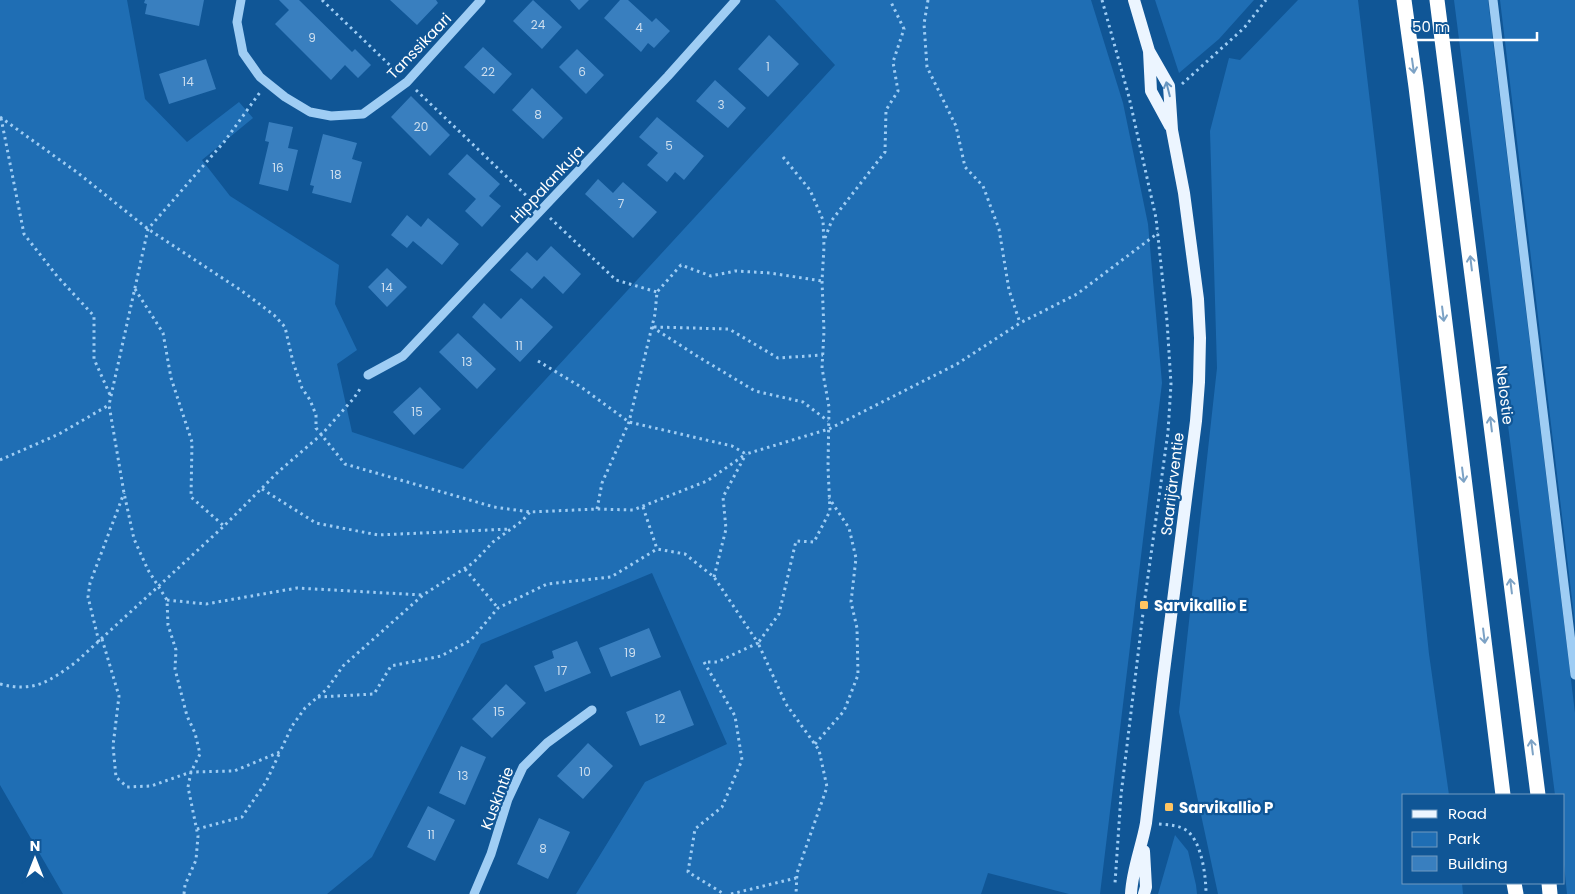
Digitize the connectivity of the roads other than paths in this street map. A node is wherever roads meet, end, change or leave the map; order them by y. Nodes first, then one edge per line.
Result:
1 (241, 0) edge
2 (481, 0) edge
3 (736, 0) edge
4 (1134, 0) edge
5 (1404, 0) edge
6 (1437, 0) edge
7 (1493, 0) edge
8 (1149, 51) junction
9 (1172, 130) junction
10 (368, 375) road end
11 (1575, 675) edge
12 (592, 710) dead end
13 (1503, 794) edge
14 (1538, 794) edge
15 (1143, 842) junction
16 (474, 894) edge
17 (1131, 894) edge
18 (1144, 894) edge

1 - 2 street, Tanssikaari
3 - 10 street, Hippalankuja
4 - 8 main road, Saarijärventie
5 -> 13 highway
14 -> 6 highway, Nelostie
7 - 11 street
8 - 9 main road, Saarijärventie
9 -> 8 main road, Saarijärventie
9 - 15 main road, Saarijärventie
12 - 16 street, Kuskintie
15 - 17 main road, Saarijärventie
15 - 18 main road, Saarijärventie

